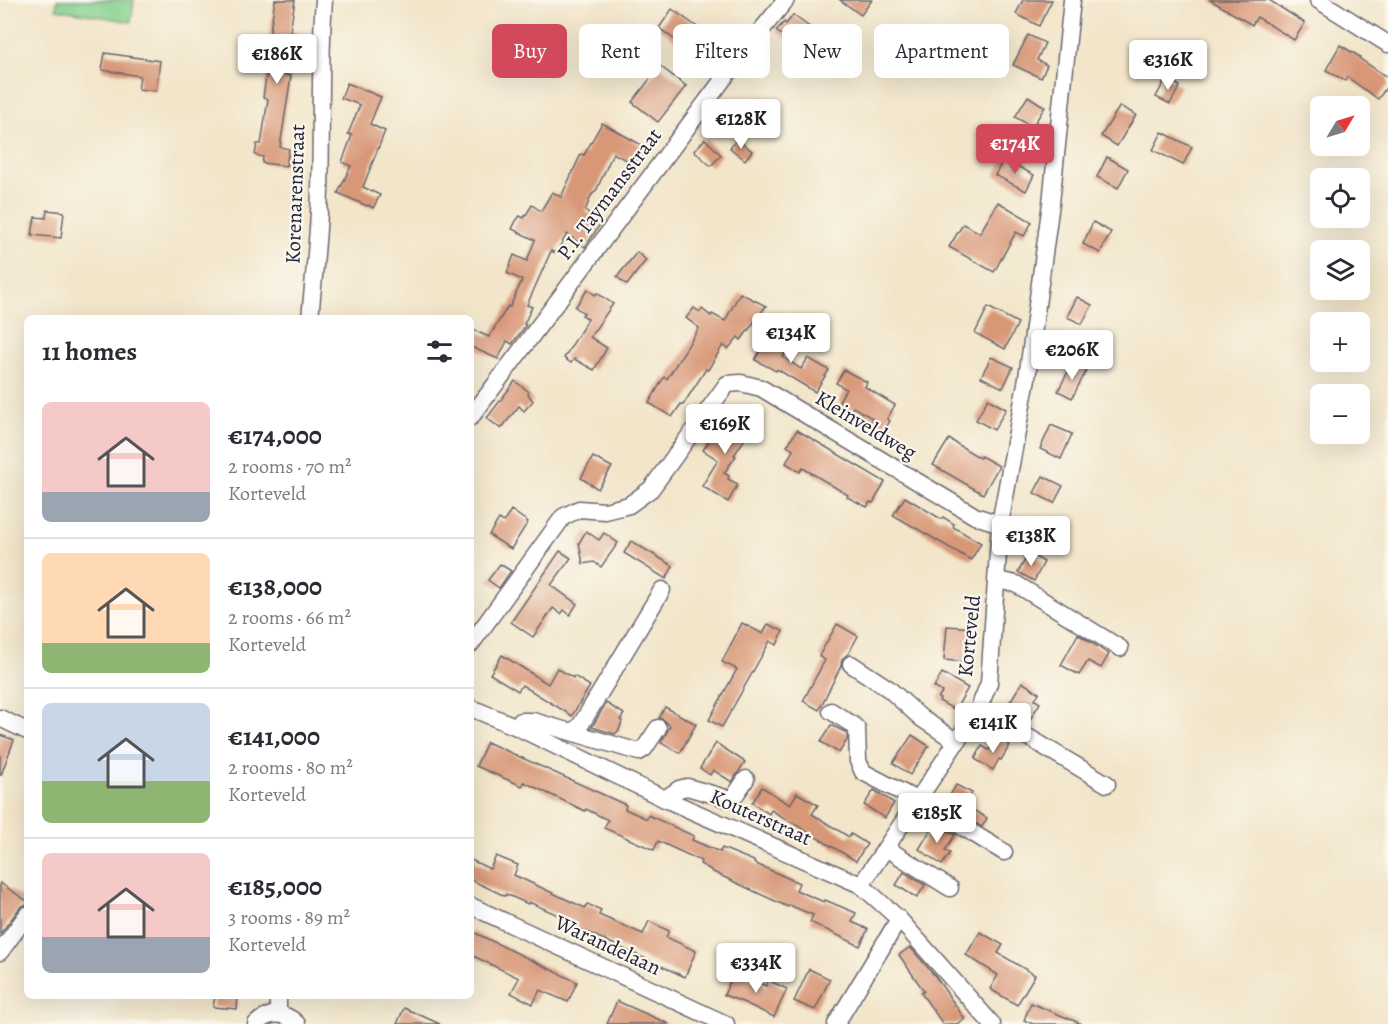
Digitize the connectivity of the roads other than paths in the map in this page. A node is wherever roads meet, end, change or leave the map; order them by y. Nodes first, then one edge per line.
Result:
1 (324, 0) edge
2 (786, 0) edge
3 (1072, 0) edge
4 (1318, 0) edge
5 (1388, 44) edge
6 (310, 315) edge
7 (474, 413) edge
8 (1000, 524) junction
9 (997, 580) junction
10 (662, 590) dead end
11 (474, 640) edge
12 (1120, 648) dead end
13 (851, 664) dead end
14 (979, 708) junction
15 (474, 709) edge
16 (831, 711) dead end
17 (0, 718) edge
18 (517, 727) junction
19 (658, 728) dead end
20 (24, 730) edge
21 (572, 732) junction
22 (957, 742) junction
23 (746, 779) dead end
24 (1107, 784) dead end
25 (665, 799) junction
26 (917, 801) junction
27 (886, 848) junction
28 (1004, 852) dead end
29 (861, 885) junction
30 (950, 888) dead end
31 (474, 907) edge
32 (24, 919) edge
33 (899, 919) junction
34 (0, 952) edge
35 (278, 999) edge
36 (278, 1014) junction
37 (256, 1024) edge
38 (297, 1024) edge
39 (726, 1024) edge
40 (836, 1024) edge
41 (992, 1024) edge

1 - 6 street, Korenarenstraat
2 - 7 street, P.I. Taymansstraat
3 - 8 street, Korteveld
4 - 5 street
8 - 9 street, Korteveld
8 - 11 street, Kleinveldweg
9 - 12 street
9 - 14 street, Korteveld
10 - 21 street
13 - 22 street
14 - 22 street, Korteveld
14 - 24 street
15 - 18 street, Kouterstraat
16 - 26 street
17 - 20 street
18 - 21 street
18 - 25 street, Kouterstraat
19 - 21 street
22 - 26 street, Korteveld
23 - 25 street
25 - 29 street, Kouterstraat
26 - 27 street, Korteveld
26 - 28 street
27 - 29 street, Korteveld
27 - 30 street
29 - 33 street, Kouterstraat
31 - 39 street, Warandelaan
32 - 34 street
33 - 40 street
33 - 41 street, Kouterstraat
35 - 36 street
36 - 37 street
36 - 38 street

